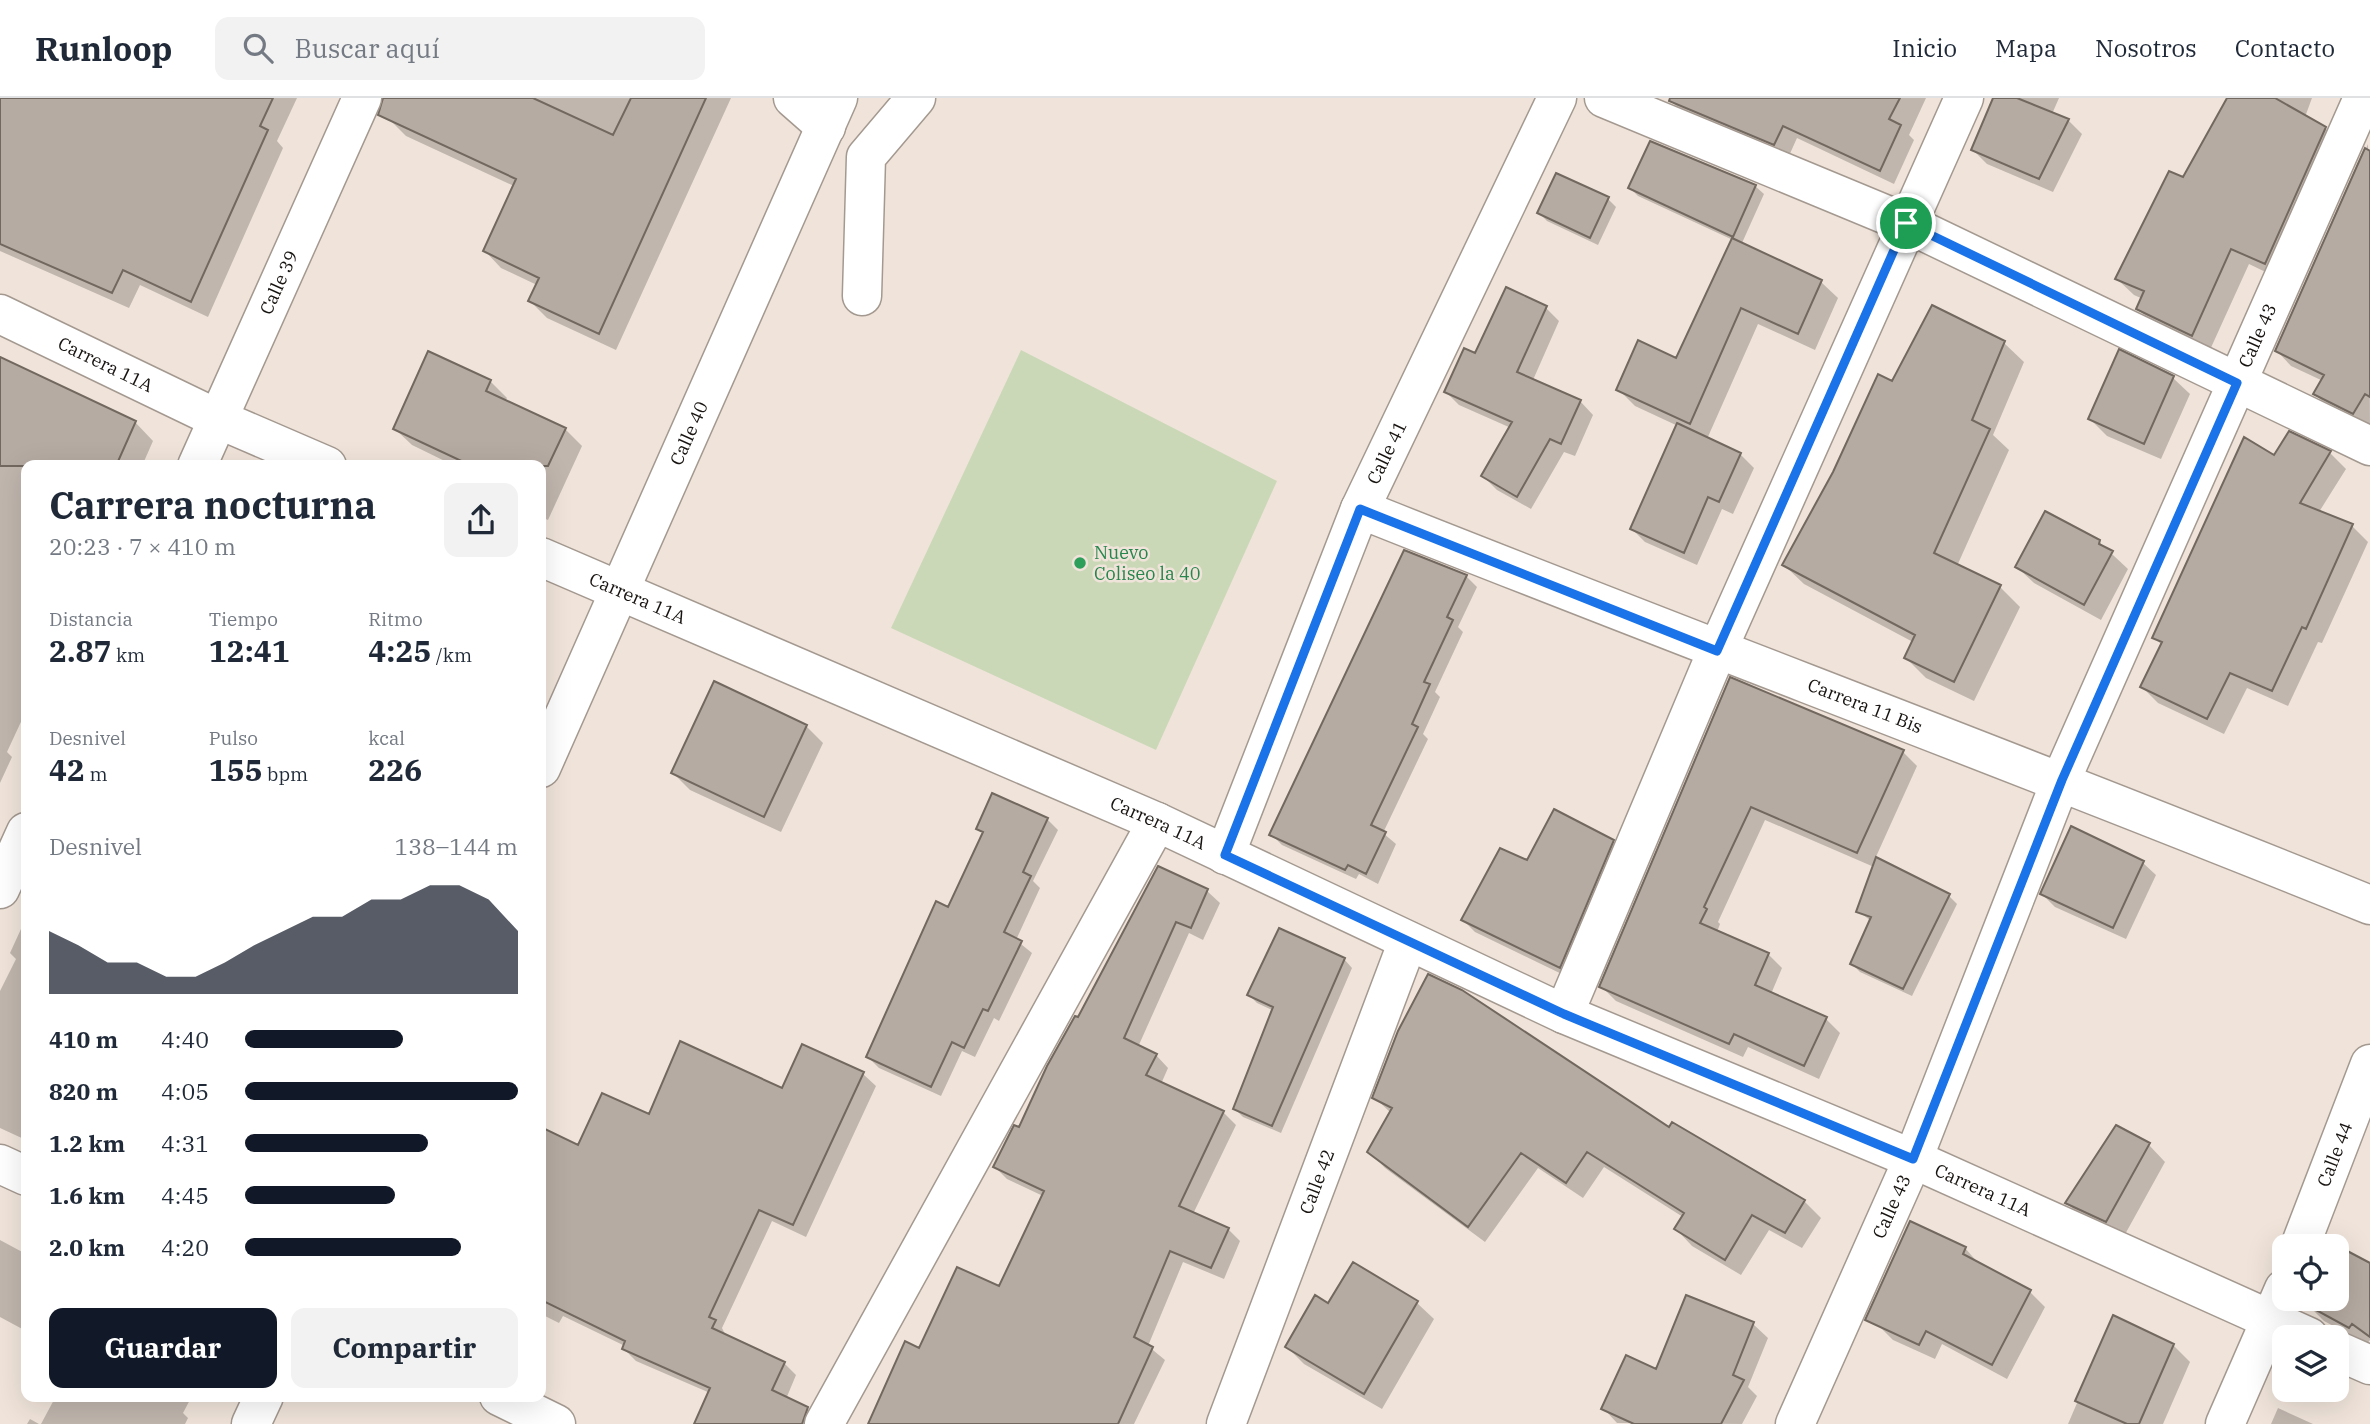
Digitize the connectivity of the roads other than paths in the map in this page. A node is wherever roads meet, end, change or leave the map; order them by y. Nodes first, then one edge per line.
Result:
1 (362, 98) edge
2 (793, 98) edge
3 (916, 98) edge
4 (1557, 98) edge
5 (1604, 98) edge
6 (1964, 98) edge
7 (2363, 98) edge
8 (832, 112) edge
9 (1906, 223) junction
10 (863, 296) dead end
11 (0, 314) edge
12 (2237, 383) junction
13 (218, 419) junction
14 (2370, 446) edge
15 (200, 460) edge
16 (313, 460) edge
17 (1360, 509) junction
18 (546, 559) edge
19 (618, 590) junction
20 (1717, 651) junction
21 (546, 756) edge
22 (2062, 780) junction
23 (1157, 822) junction
24 (21, 843) edge
25 (1225, 855) junction
26 (0, 889) edge
27 (2370, 905) edge
28 (1408, 940) junction
29 (1564, 1014) junction
30 (2370, 1064) edge
31 (1913, 1159) junction
32 (0, 1164) edge
33 (21, 1174) edge
34 (2305, 1234) edge
35 (2272, 1303) edge
36 (2275, 1311) edge
37 (2284, 1311) edge
38 (2297, 1325) edge
39 (2349, 1356) edge
40 (2370, 1365) edge
41 (261, 1402) edge
42 (511, 1402) edge
43 (251, 1424) edge
44 (556, 1424) edge
45 (824, 1424) edge
46 (1226, 1424) edge
47 (1795, 1424) edge
48 (2225, 1424) edge

1 - 13 street, Calle 39
2 - 8 street
3 - 10 street
4 - 17 street, Calle 41
5 - 9 street
6 - 9 street
7 - 12 street, Calle 43
8 - 19 street, Calle 40
9 - 12 street
9 - 20 street
11 - 13 street, Carrera 11A
12 - 14 street
12 - 22 street, Calle 43
13 - 15 street, Calle 39
13 - 16 street, Carrera 11A
17 - 20 street, Carrera 11 Bis
17 - 25 street, Calle 41
18 - 19 street, Carrera 11A
19 - 21 street, Calle 40
19 - 23 street, Carrera 11A
20 - 22 street, Carrera 11 Bis
20 - 29 street
22 - 27 street, Carrera 11 Bis
22 - 31 street, Calle 43
23 - 25 street, Carrera 11A
23 - 45 street
24 - 26 street
25 - 28 street, Carrera 11A
28 - 29 street, Carrera 11A
28 - 46 street, Calle 42
29 - 31 street, Carrera 11A
30 - 34 street, Calle 44
31 - 35 street, Carrera 11A
31 - 47 street, Calle 43
32 - 33 street
36 - 48 street
37 - 38 street, Carrera 11A
39 - 40 street
41 - 43 street
42 - 44 street

